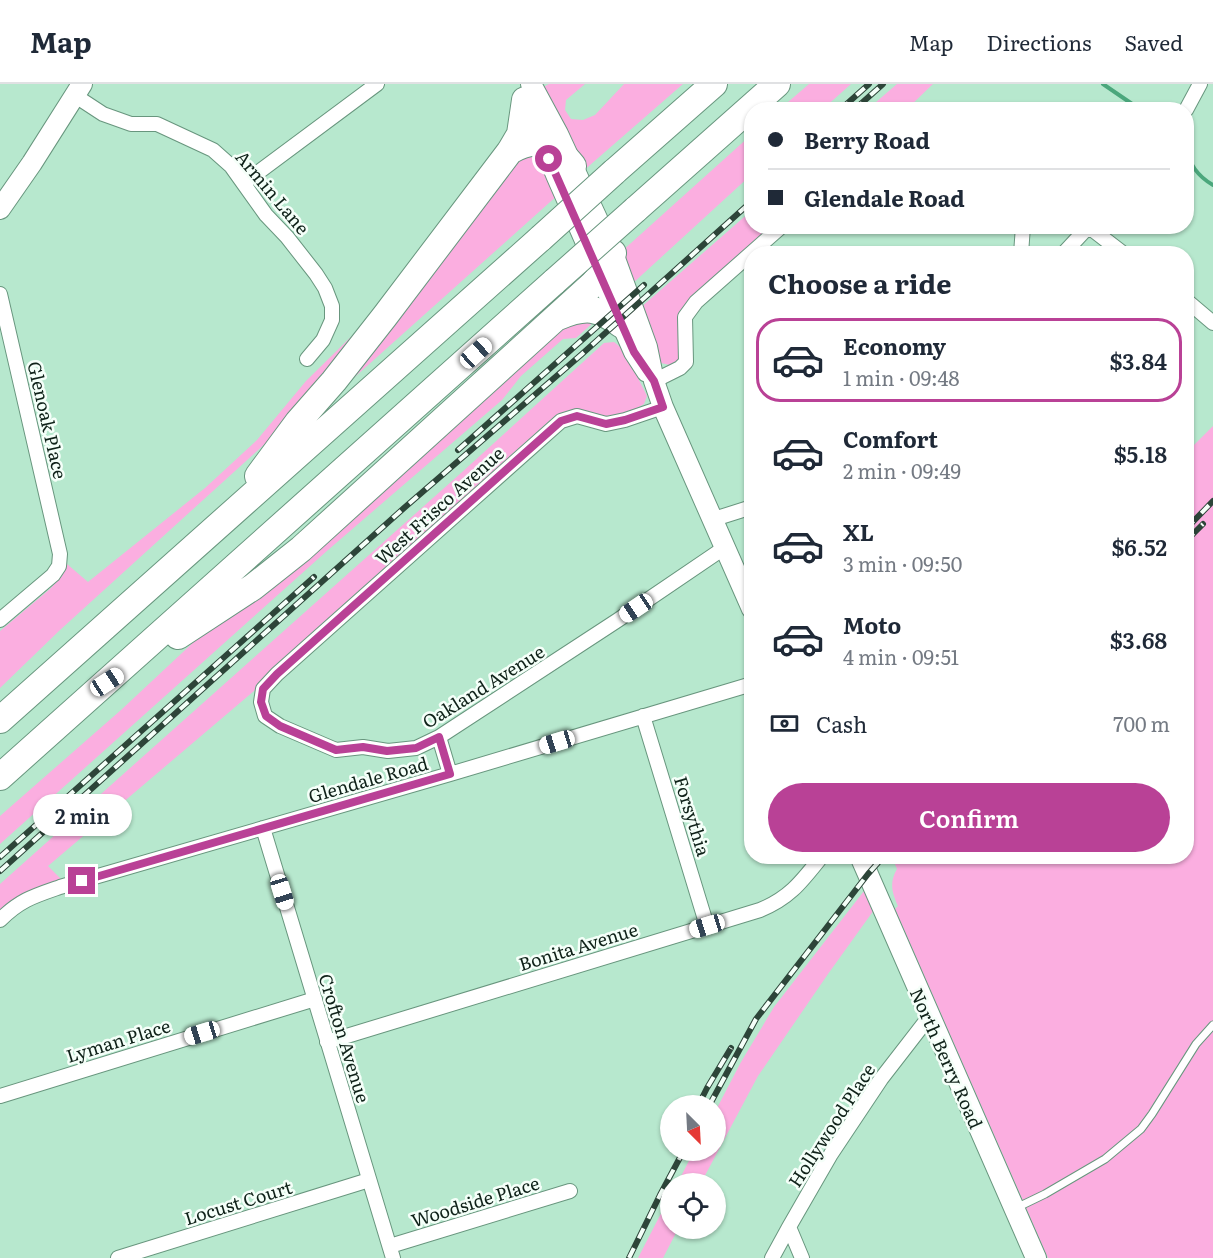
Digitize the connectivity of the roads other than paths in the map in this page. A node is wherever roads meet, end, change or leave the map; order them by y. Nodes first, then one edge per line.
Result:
1 (377, 84) edge
2 (714, 84) edge
3 (777, 84) edge
4 (1200, 84) edge
5 (525, 89) edge
6 (78, 90) edge
7 (757, 102) edge
8 (1190, 102) edge
9 (744, 113) edge
10 (542, 142) junction
11 (510, 151) junction
12 (573, 166) junction
13 (244, 183) junction
14 (0, 209) edge
15 (773, 234) edge
16 (1082, 234) edge
17 (1098, 234) edge
18 (759, 246) edge
19 (1071, 246) edge
20 (1114, 246) edge
21 (613, 253) junction
22 (744, 260) edge
23 (601, 277) junction
24 (0, 294) edge
25 (1194, 307) edge
26 (555, 318) junction
27 (1213, 323) edge
28 (622, 325) junction
29 (307, 359) dead end
30 (654, 381) junction
31 (663, 407) junction
32 (744, 510) edge
33 (227, 519) junction
34 (714, 519) junction
35 (724, 548) junction
36 (744, 592) edge
37 (0, 620) edge
38 (107, 682) junction
39 (744, 686) edge
40 (263, 689) joint
41 (643, 716) junction
42 (0, 720) edge
43 (439, 737) junction
44 (450, 774) junction
45 (0, 777) edge
46 (263, 828) junction
47 (815, 864) edge
48 (864, 864) edge
49 (0, 920) edge
50 (707, 926) junction
51 (315, 999) junction
52 (929, 1017) junction
53 (1213, 1025) edge
54 (327, 1042) junction
55 (0, 1096) edge
56 (369, 1180) junction
57 (570, 1191) dead end
58 (1014, 1209) junction
59 (789, 1227) junction
60 (391, 1252) edge
61 (118, 1258) edge
62 (772, 1258) edge
63 (802, 1258) edge
64 (1036, 1258) edge

1 - 13 street
2 - 33 highway, bridge
3 - 7 highway, bridge
4 - 8 street
5 - 10 main road
5 - 11 highway
5 - 12 main road
6 - 13 street, Armin Lane
6 - 14 main road
9 - 38 highway, bridge
10 - 11 highway
10 - 12 highway
10 - 23 main road
11 - 33 highway
12 - 21 main road
13 - 29 street, Armin Lane
15 - 18 street
16 - 19 street
17 - 20 street
21 - 23 highway
21 - 30 main road
22 - 30 street
23 - 26 highway
23 - 28 main road
24 - 37 street, Glenoak Place
25 - 27 street
26 - 28 highway
26 - 38 highway
28 - 30 main road
30 - 31 main road
31 - 34 main road
31 - 40 street, West Frisco Avenue
32 - 34 street
33 - 42 highway
34 - 35 main road
35 - 36 main road
35 - 43 street, Oakland Avenue
38 - 45 highway
39 - 41 street, Glendale Road
40 - 43 street, Oakland Avenue
41 - 44 street, Glendale Road
41 - 50 street, Forsythia
43 - 44 street
44 - 46 street, Glendale Road
46 - 49 street, Glendale Road
46 - 51 street, Crofton Avenue
47 - 50 street, Bonita Avenue
48 - 52 main road, North Berry Road
50 - 54 street, Bonita Avenue
51 - 54 street, Crofton Avenue
51 - 55 street, Lyman Place
52 - 58 main road, North Berry Road
52 - 59 street, Hollywood Place
53 - 58 lane
54 - 56 street, Crofton Avenue
56 - 60 street, Crofton Avenue
56 - 61 street, Locust Court
57 - 60 street, Woodside Place
58 - 64 main road, North Berry Road
59 - 62 street, Hollywood Place
59 - 63 street

